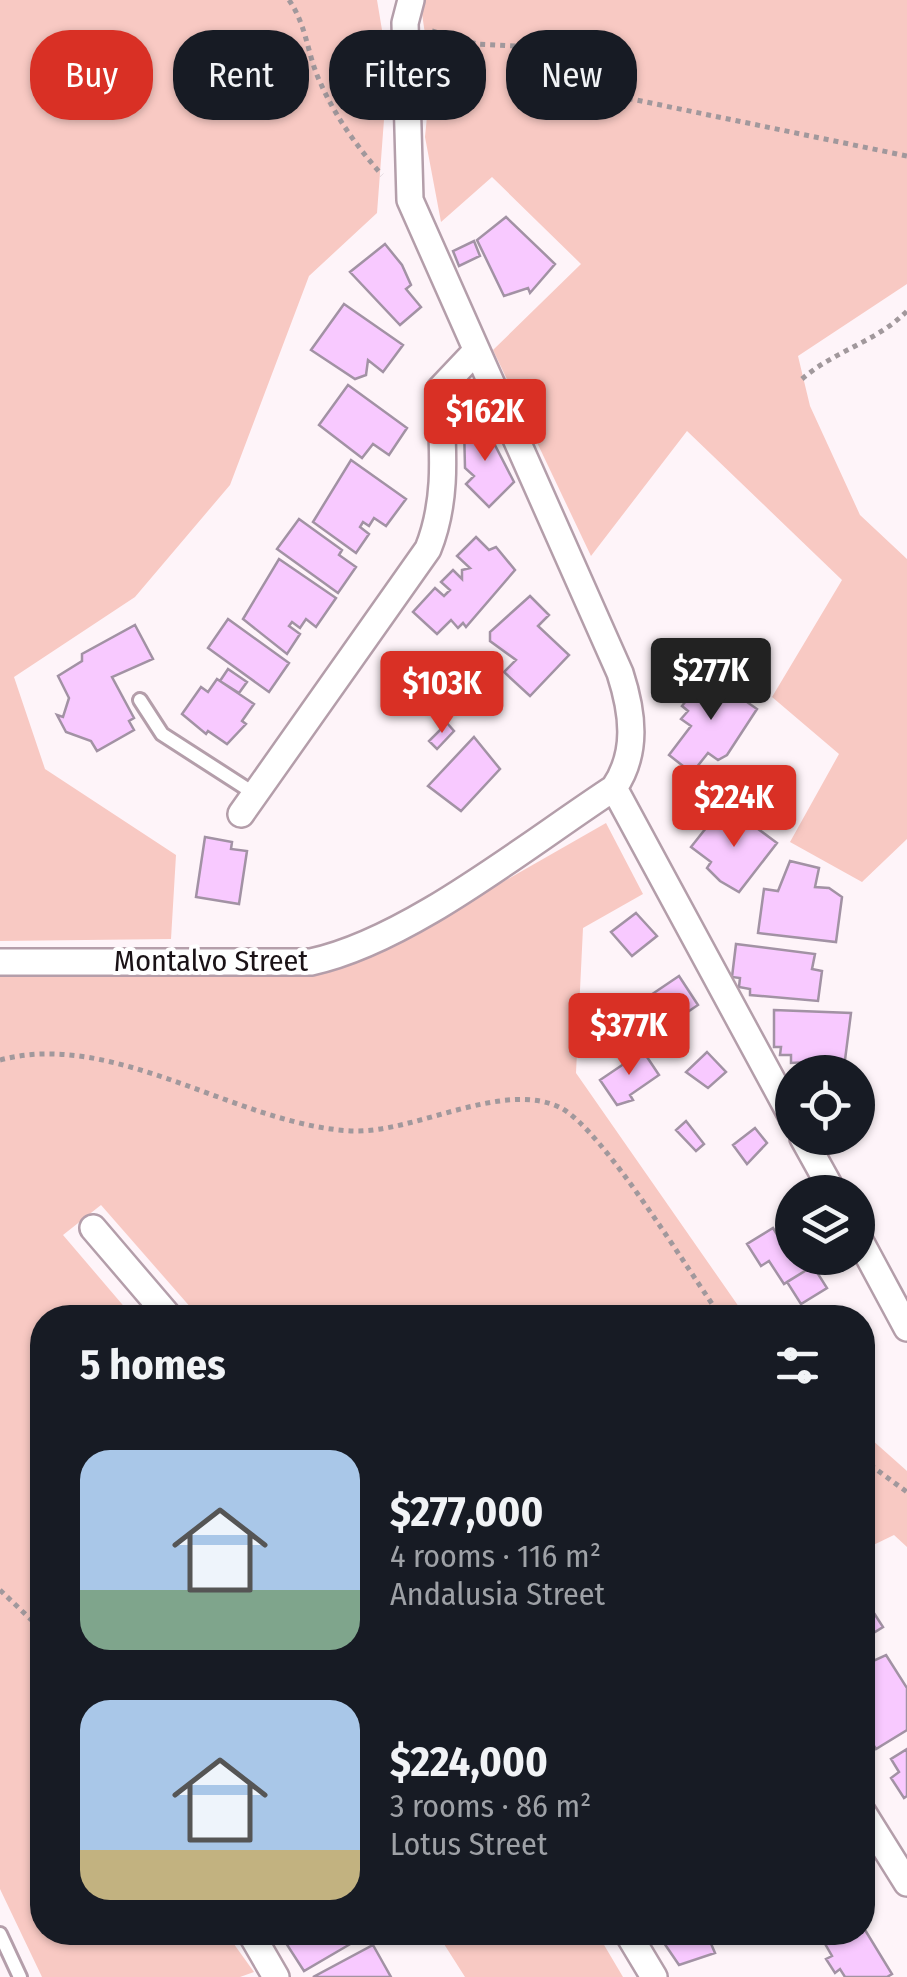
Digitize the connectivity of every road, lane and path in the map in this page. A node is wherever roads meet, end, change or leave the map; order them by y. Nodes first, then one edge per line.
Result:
1 (289, 0) edge
2 (408, 12) edge
3 (907, 156) edge
4 (410, 200) junction
5 (907, 311) edge
6 (476, 351) junction
7 (802, 379) dead end
8 (140, 700) dead end
9 (614, 788) junction
10 (248, 804) joint
11 (0, 962) edge
12 (0, 1060) edge
13 (775, 1086) edge
14 (93, 1228) dead end
15 (875, 1269) edge
16 (159, 1305) edge
17 (713, 1305) edge
18 (907, 1328) edge
19 (875, 1469) edge
20 (907, 1492) edge
21 (0, 1590) edge
22 (30, 1619) edge
23 (875, 1832) edge
24 (907, 1883) edge
25 (0, 1934) edge
26 (258, 1945) edge
27 (635, 1945) edge
28 (20, 1977) edge
29 (276, 1977) edge
30 (654, 1977) edge

1 - 4 path
2 - 3 path
2 - 4 street
4 - 6 street
5 - 7 path
6 - 9 street
6 - 10 street
8 - 10 lane
9 - 11 street, Montalvo Street
9 - 13 street
12 - 17 path
14 - 16 street
15 - 18 street
19 - 20 path
21 - 22 path
23 - 24 street
25 - 28 lane
26 - 29 street
27 - 30 street

